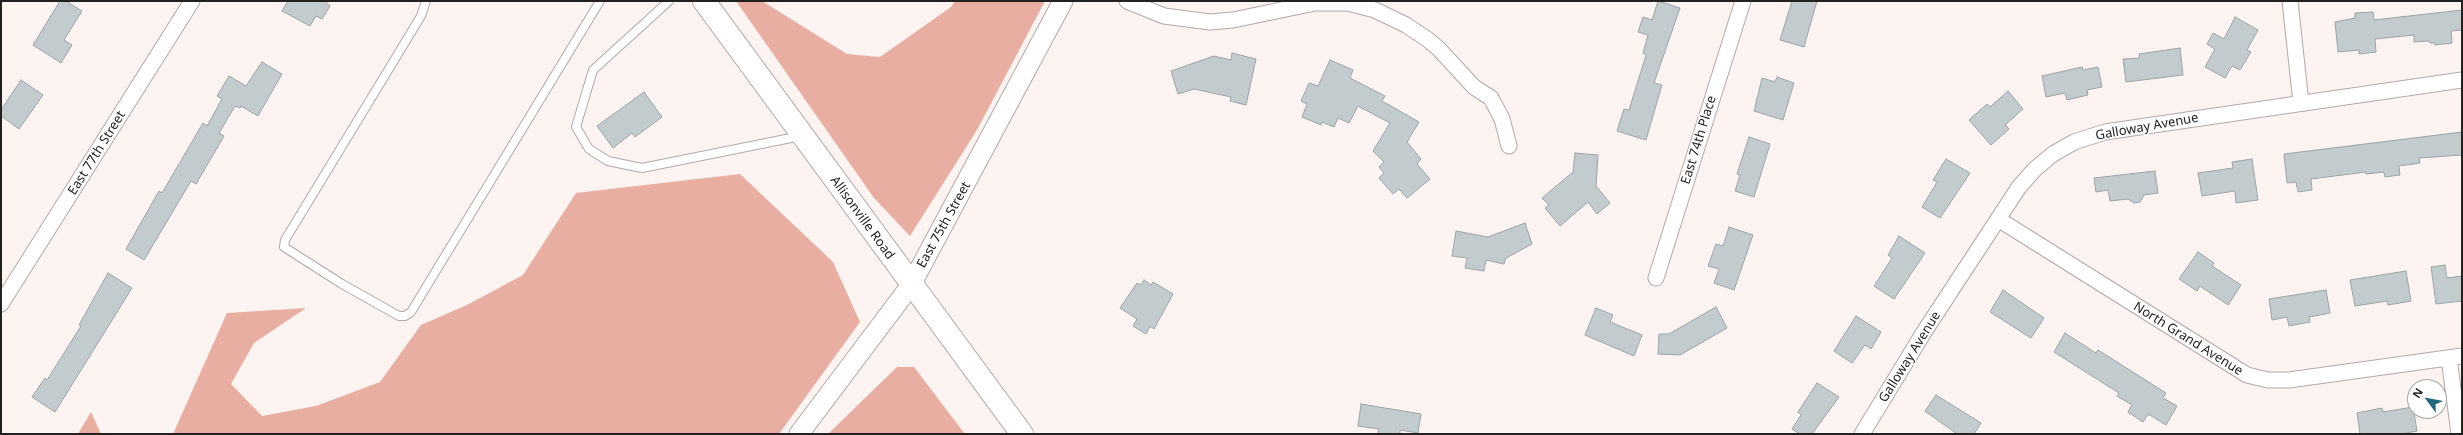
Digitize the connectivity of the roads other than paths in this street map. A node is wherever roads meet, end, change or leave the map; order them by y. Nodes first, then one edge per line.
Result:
1 (192, 1) edge
2 (426, 1) edge
3 (600, 1) edge
4 (669, 1) edge
5 (704, 1) edge
6 (1063, 1) edge
7 (1127, 1) edge
8 (1743, 1) edge
9 (2290, 1) edge
10 (2462, 80) edge
11 (2301, 103) junction
12 (802, 136) junction
13 (1509, 146) dead end
14 (1998, 219) junction
15 (1656, 278) dead end
16 (911, 285) junction
17 (1, 304) edge
18 (2455, 357) edge
19 (799, 434) edge
20 (1022, 434) edge
21 (1862, 434) edge
22 (2459, 434) edge

1 - 17 street, East 77th Street
2 - 3 lane
4 - 12 lane
5 - 12 main road, Allisonville Road
6 - 16 street, East 75th Street
7 - 13 street
8 - 15 street, East 74th Place
9 - 11 street
10 - 11 street, Galloway Avenue
11 - 14 street, Galloway Avenue
12 - 16 main road, Allisonville Road
14 - 18 street, North Grand Avenue
14 - 21 street, Galloway Avenue
16 - 19 street, East 75th Street
16 - 20 main road, Allisonville Road
18 - 22 street

